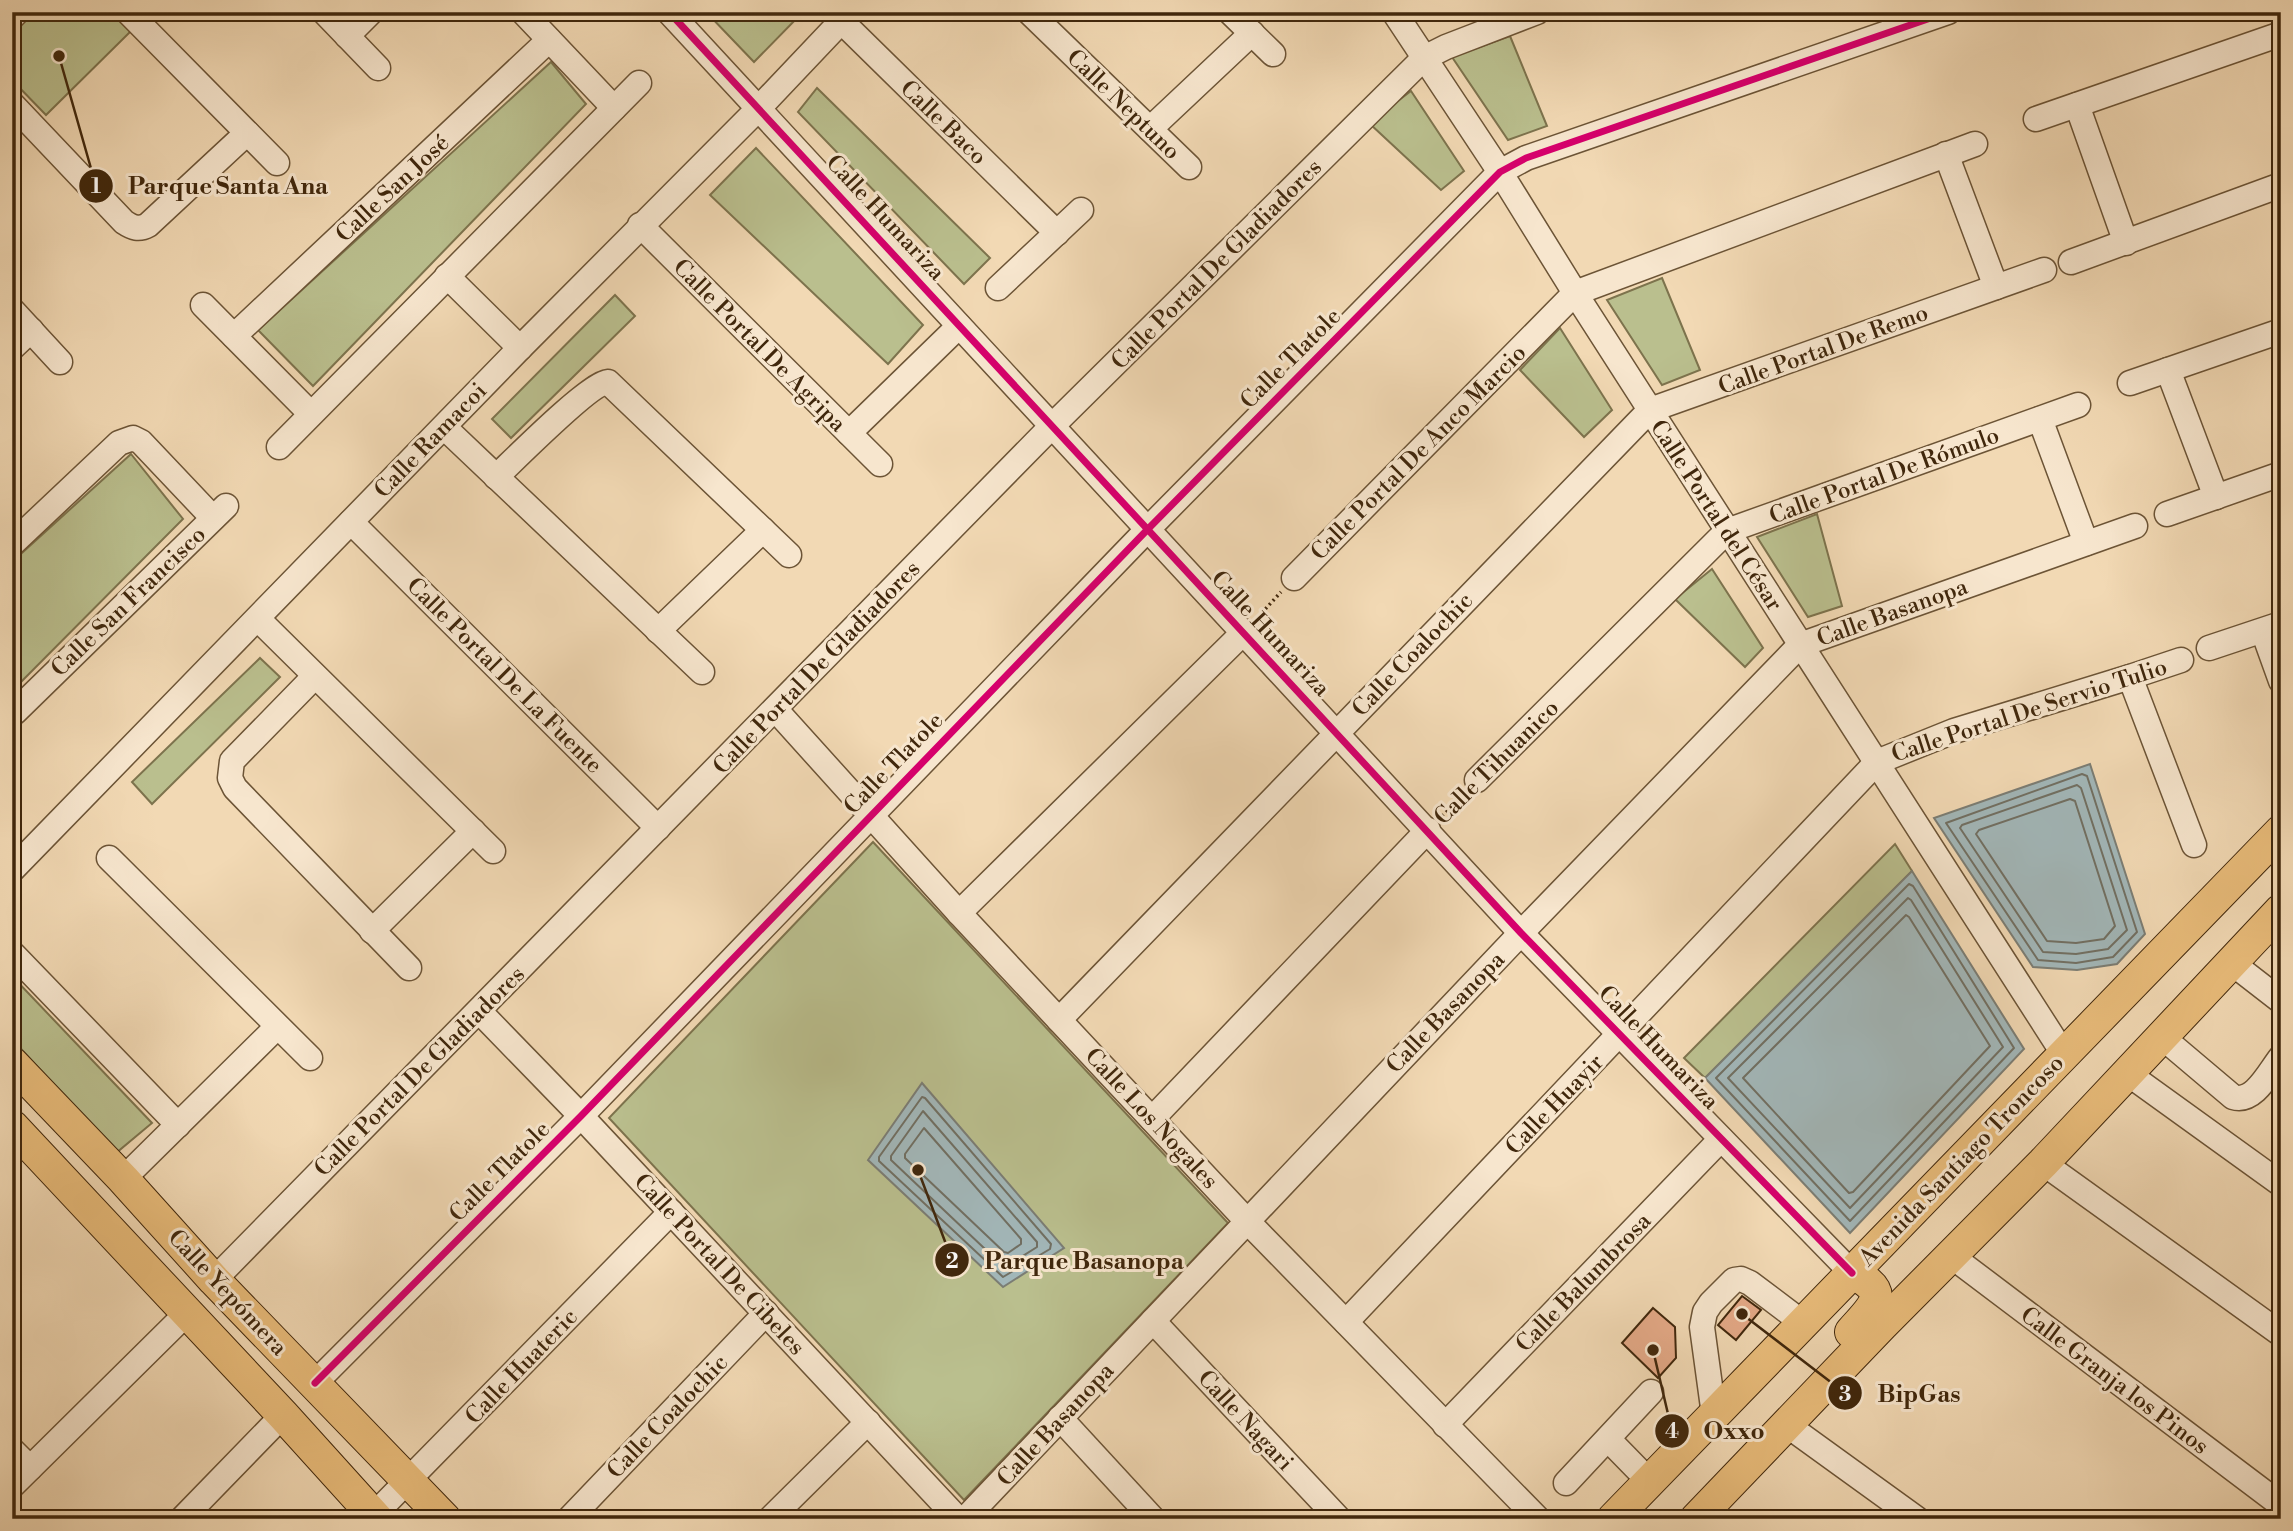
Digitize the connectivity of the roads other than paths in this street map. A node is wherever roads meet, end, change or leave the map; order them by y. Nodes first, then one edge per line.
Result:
1 (18, 12) edge
2 (128, 12) edge
3 (324, 12) edge
4 (371, 12) edge
5 (523, 12) edge
6 (670, 12) edge
7 (1029, 12) edge
8 (1230, 12) edge
9 (1394, 12) edge
10 (1537, 12) edge
11 (1948, 12) edge
12 (841, 15) edge
13 (12, 17) edge
14 (1906, 19) edge
15 (1252, 33) junction
16 (2281, 34) edge
17 (347, 36) junction
18 (549, 40) junction
19 (1273, 54) dead end
20 (1424, 58) junction
21 (378, 68) dead end
22 (639, 83) dead end
23 (12, 104) edge
24 (2077, 105) junction
25 (614, 108) junction
26 (759, 108) junction
27 (2036, 119) dead end
28 (1150, 130) junction
29 (247, 133) junction
30 (1975, 144) dead end
31 (1947, 154) junction
32 (277, 163) dead end
33 (1189, 167) dead end
34 (1500, 172) junction
35 (2281, 185) edge
36 (1081, 210) dead end
37 (640, 225) junction
38 (1057, 233) junction
39 (2126, 243) junction
40 (2071, 262) dead end
41 (2044, 270) dead end
42 (447, 276) junction
43 (1996, 287) junction
44 (998, 288) dead end
45 (1574, 293) junction
46 (203, 305) dead end
47 (12, 310) edge
48 (960, 326) junction
49 (32, 330) junction
50 (2281, 331) edge
51 (234, 336) junction
52 (12, 348) edge
53 (520, 348) junction
54 (60, 362) dead end
55 (2168, 370) junction
56 (2130, 383) dead end
57 (2078, 405) dead end
58 (1650, 410) junction
59 (312, 414) junction
60 (2040, 419) junction
61 (1052, 426) junction
62 (444, 427) junction
63 (849, 433) junction
64 (279, 447) dead end
65 (880, 464) dead end
66 (2281, 474) edge
67 (496, 477) junction
68 (2216, 497) junction
69 (2167, 514) dead end
70 (351, 522) junction
71 (2135, 526) dead end
72 (1148, 529) junction
73 (763, 530) junction
74 (1727, 531) junction
75 (2086, 543) junction
76 (12, 544) edge
77 (789, 555) dead end
78 (1294, 578) road end
79 (258, 619) junction
80 (2272, 628) edge
81 (658, 631) junction
82 (1244, 632) junction
83 (1800, 645) junction
84 (2209, 648) dead end
85 (2181, 660) dead end
86 (702, 672) dead end
87 (315, 676) junction
88 (2130, 677) junction
89 (2281, 681) edge
90 (775, 709) junction
91 (12, 712) edge
92 (1336, 732) junction
93 (1877, 762) junction
94 (1477, 780) road end
95 (871, 814) junction
96 (659, 828) junction
97 (1428, 830) junction
98 (473, 831) junction
99 (2281, 831) edge
100 (2194, 845) dead end
101 (493, 851) dead end
102 (109, 858) dead end
103 (12, 870) edge
104 (2281, 910) edge
105 (959, 913) junction
106 (372, 931) junction
107 (1521, 933) junction
108 (14, 955) edge
109 (2232, 963) junction
110 (409, 968) dead end
111 (2281, 1002) edge
112 (479, 1011) junction
113 (1059, 1020) junction
114 (278, 1027) junction
115 (1620, 1034) junction
116 (2162, 1037) junction
117 (2063, 1054) junction
118 (2281, 1057) edge
119 (310, 1058) dead end
120 (12, 1063) edge
121 (2127, 1073) junction
122 (581, 1116) junction
123 (1152, 1119) junction
124 (178, 1125) junction
125 (12, 1126) edge
126 (1721, 1139) junction
127 (2043, 1163) junction
128 (123, 1179) junction
129 (2281, 1184) edge
130 (671, 1212) junction
131 (1247, 1221) junction
132 (1950, 1255) junction
133 (1852, 1273) junction
134 (214, 1280) junction
135 (766, 1313) junction
136 (187, 1314) junction
137 (1153, 1321) junction
138 (1346, 1322) junction
139 (1804, 1323) junction
140 (2281, 1335) edge
141 (315, 1383) junction
142 (1651, 1392) dead end
143 (284, 1415) junction
144 (1713, 1415) junction
145 (1060, 1418) junction
146 (868, 1422) junction
147 (1445, 1424) junction
148 (1787, 1425) junction
149 (1608, 1439) junction
150 (12, 1450) edge
151 (1756, 1457) junction
152 (30, 1468) junction
153 (408, 1480) junction
154 (1649, 1481) junction
155 (1566, 1483) dead end
156 (12, 1486) edge
157 (2281, 1506) edge
158 (374, 1517) edge
159 (182, 1519) edge
160 (445, 1519) edge
161 (569, 1519) edge
162 (770, 1519) edge
163 (958, 1519) edge
164 (965, 1519) edge
165 (1153, 1519) edge
166 (1339, 1519) edge
167 (1538, 1519) edge
168 (1613, 1519) edge
169 (1696, 1519) edge
170 (1917, 1519) edge
171 (2272, 1519) edge

1 - 13 street
2 - 29 street
3 - 17 street
4 - 17 street
5 - 18 street
6 - 26 street, Calle Humariza
7 - 28 street, Calle Neptuno
8 - 15 street
9 - 20 street, Calle Portal del César
10 - 20 street, Calle Portal De Gladiadores
11 - 14 street, Calle Tlatole
12 - 26 street, Calle Ramacoi
12 - 38 street, Calle Baco
14 - 34 street, Calle Tlatole
15 - 19 street
15 - 28 street
16 - 24 street
17 - 21 street
18 - 25 street
18 - 51 street, Calle San José
20 - 34 street, Calle Portal del César
20 - 61 street, Calle Portal De Gladiadores
22 - 25 street
23 - 29 street
24 - 27 street
24 - 39 street
25 - 42 street
26 - 37 street, Calle Ramacoi
26 - 48 street, Calle Humariza
28 - 33 street, Calle Neptuno
29 - 32 street
30 - 31 street, Calle Portal De Anco Marcio
31 - 43 street
31 - 45 street, Calle Portal De Anco Marcio
34 - 45 street, Calle Portal del César
34 - 72 street, Calle Tlatole
35 - 39 street
36 - 38 street
37 - 53 street, Calle Ramacoi
37 - 63 street, Calle Portal De Agripa
38 - 44 street
39 - 40 street
41 - 43 street, Calle Portal De Remo
42 - 53 street
42 - 59 street
43 - 58 street, Calle Portal De Remo
45 - 58 street, Calle Portal del César
45 - 78 street, Calle Portal De Anco Marcio
46 - 51 street
47 - 49 street
48 - 61 street, Calle Humariza
48 - 63 street
49 - 52 street
49 - 54 street
50 - 55 street
51 - 59 street
53 - 62 street, Calle Ramacoi
55 - 56 street
55 - 68 street
57 - 60 street, Calle Portal De Rómulo
58 - 74 street, Calle Portal del César
58 - 92 street, Calle Coalochic
59 - 64 street
60 - 74 street, Calle Portal De Rómulo
60 - 75 street
61 - 72 street, Calle Humariza
61 - 90 street, Calle Portal De Gladiadores
62 - 67 street
62 - 70 street, Calle Ramacoi
63 - 65 street, Calle Portal De Agripa
66 - 68 street
67 - 73 street
67 - 81 street
68 - 69 street
70 - 79 street, Calle Ramacoi
70 - 96 street, Calle Portal De La Fuente
71 - 75 street, Calle Basanopa
72 - 82 street, Calle Humariza
72 - 95 street, Calle Tlatole
73 - 77 street
73 - 81 street
74 - 83 street, Calle Portal del César
74 - 94 street, Calle Tihuanico
75 - 83 street, Calle Basanopa
76 - 91 street, Calle San Francisco
79 - 87 street
79 - 103 street, Calle Ramacoi
80 - 84 street
80 - 89 street
81 - 86 street
82 - 92 street, Calle Humariza
82 - 105 street
83 - 93 street, Calle Portal del César
83 - 107 street, Calle Basanopa
85 - 88 street, Calle Portal De Servio Tulio
87 - 98 street
87 - 106 street
88 - 93 street, Calle Portal De Servio Tulio
88 - 100 street
90 - 95 street, Calle Los Nogales
90 - 96 street, Calle Portal De Gladiadores
92 - 97 street, Calle Humariza
92 - 113 street, Calle Coalochic
93 - 115 street, Calle Huayir
93 - 117 street, Calle Portal del César
95 - 105 street, Calle Los Nogales
95 - 122 street, Calle Tlatole
96 - 112 street, Calle Portal De Gladiadores
97 - 107 street, Calle Humariza
97 - 123 street, Calle Tihuanico
98 - 101 street
98 - 106 street
99 - 117 main road, Avenida Santiago Troncoso
102 - 114 street
104 - 109 main road
105 - 113 street, Calle Los Nogales
106 - 110 street
107 - 115 street, Calle Humariza
107 - 131 street, Calle Basanopa
108 - 124 street
109 - 111 street
109 - 116 main road
112 - 122 street, Calle Portal De Cibeles
112 - 134 street, Calle Portal De Gladiadores
113 - 123 street, Calle Los Nogales
114 - 119 street
114 - 124 street
115 - 126 street, Calle Humariza
115 - 138 street, Calle Huayir
116 - 118 street
116 - 121 main road
117 - 133 main road, Avenida Santiago Troncoso
120 - 128 main road, Calle Yepómera
121 - 127 main road
121 - 129 street
122 - 130 street, Calle Portal De Cibeles
122 - 141 street, Calle Tlatole
123 - 131 street, Calle Los Nogales
124 - 128 street
125 - 136 main road, Calle Yepómera
126 - 133 street, Calle Humariza
126 - 147 street, Calle Balumbrosa
127 - 132 main road
127 - 140 street
128 - 134 main road, Calle Yepómera
130 - 135 street, Calle Portal De Cibeles
130 - 153 street, Calle Huateric
131 - 137 street, Calle Basanopa
131 - 138 street, Calle Los Nogales
132 - 148 main road
132 - 157 street, Calle Granja los Pinos
133 - 139 main road, Avenida Santiago Troncoso
133 - 151 main road
134 - 141 main road, Calle Yepómera
135 - 146 street, Calle Portal De Cibeles
135 - 161 street, Calle Coalochic
136 - 143 main road, Calle Yepómera
136 - 152 street
137 - 145 street, Calle Basanopa
137 - 166 street, Calle Nagari
138 - 147 street, Calle Los Nogales
139 - 144 main road, Avenida Santiago Troncoso
139 - 144 street
141 - 153 main road, Calle Yepómera
142 - 149 street
143 - 158 main road, Calle Yepómera
143 - 159 street
144 - 154 main road, Avenida Santiago Troncoso
145 - 164 street, Calle Basanopa
145 - 165 street
146 - 162 street
146 - 163 street, Calle Portal De Cibeles
147 - 167 street, Calle Los Nogales
148 - 151 main road
148 - 170 street
149 - 154 street
149 - 155 street
150 - 152 street
151 - 169 main road
152 - 156 street
153 - 158 street, Calle Huateric
153 - 160 main road, Calle Yepómera
154 - 168 main road, Avenida Santiago Troncoso
157 - 171 street

